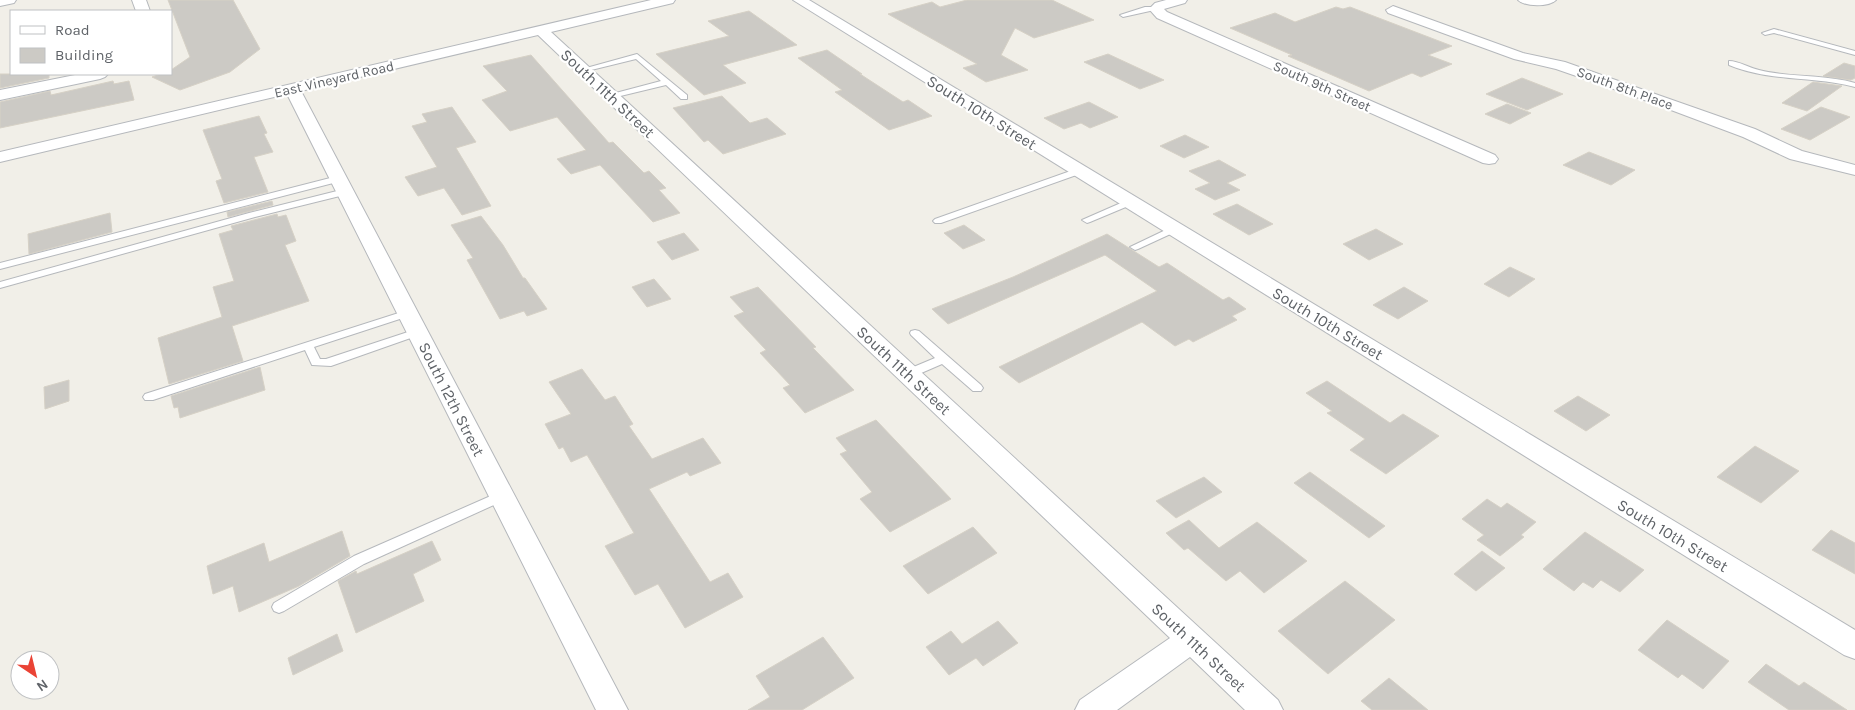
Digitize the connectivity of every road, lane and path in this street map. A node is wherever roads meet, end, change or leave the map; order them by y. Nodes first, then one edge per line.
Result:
1 (9, 0) edge
2 (668, 0) edge
3 (800, 0) edge
4 (1180, 0) edge
5 (1525, 0) edge
6 (1549, 0) edge
7 (0, 2) edge
8 (1156, 9) junction
9 (1393, 10) dead end
10 (1123, 15) dead end
11 (540, 30) junction
12 (1765, 33) dead end
13 (1855, 52) edge
14 (1732, 64) dead end
15 (583, 70) junction
16 (95, 75) edge
17 (666, 82) junction
18 (1855, 85) edge
19 (292, 89) junction
20 (0, 95) edge
21 (612, 97) junction
22 (684, 97) dead end
23 (0, 157) edge
24 (1489, 159) dead end
25 (1855, 170) edge
26 (1079, 171) junction
27 (342, 185) junction
28 (1130, 202) junction
29 (1087, 220) dead end
30 (938, 221) dead end
31 (1174, 229) junction
32 (1135, 247) dead end
33 (0, 266) edge
34 (0, 286) edge
35 (413, 322) junction
36 (914, 333) dead end
37 (308, 346) junction
38 (943, 359) junction
39 (908, 374) junction
40 (977, 388) dead end
41 (149, 397) dead end
42 (502, 496) junction
43 (279, 607) dead end
44 (1192, 639) junction
45 (1855, 646) edge
46 (612, 710) edge
47 (1091, 710) edge
48 (1267, 710) edge

1 - 7 street
2 - 11 street, East Vineyard Road
3 - 26 street, South 10th Street
4 - 8 street
5 - 6 street
8 - 10 lane
8 - 24 street, South 9th Street
9 - 25 street, South 8th Place
11 - 15 street, South 11th Street
11 - 19 street, East Vineyard Road
12 - 13 lane
14 - 18 lane
15 - 17 lane
15 - 21 street, South 11th Street
16 - 20 street
17 - 21 lane
17 - 22 lane
19 - 23 street, East Vineyard Road
19 - 27 street, South 12th Street
21 - 39 street, South 11th Street
26 - 28 street, South 10th Street
26 - 30 lane
27 - 33 lane
27 - 34 lane
27 - 35 street, South 12th Street
28 - 29 lane
28 - 31 street, South 10th Street
31 - 32 lane
31 - 45 street, South 10th Street
35 - 37 lane
35 - 37 lane
35 - 42 street, South 12th Street
36 - 38 lane
37 - 41 lane
38 - 39 lane
38 - 40 lane
39 - 44 street, South 11th Street
42 - 43 lane
42 - 46 street, South 12th Street
44 - 47 street
44 - 48 street, South 11th Street

